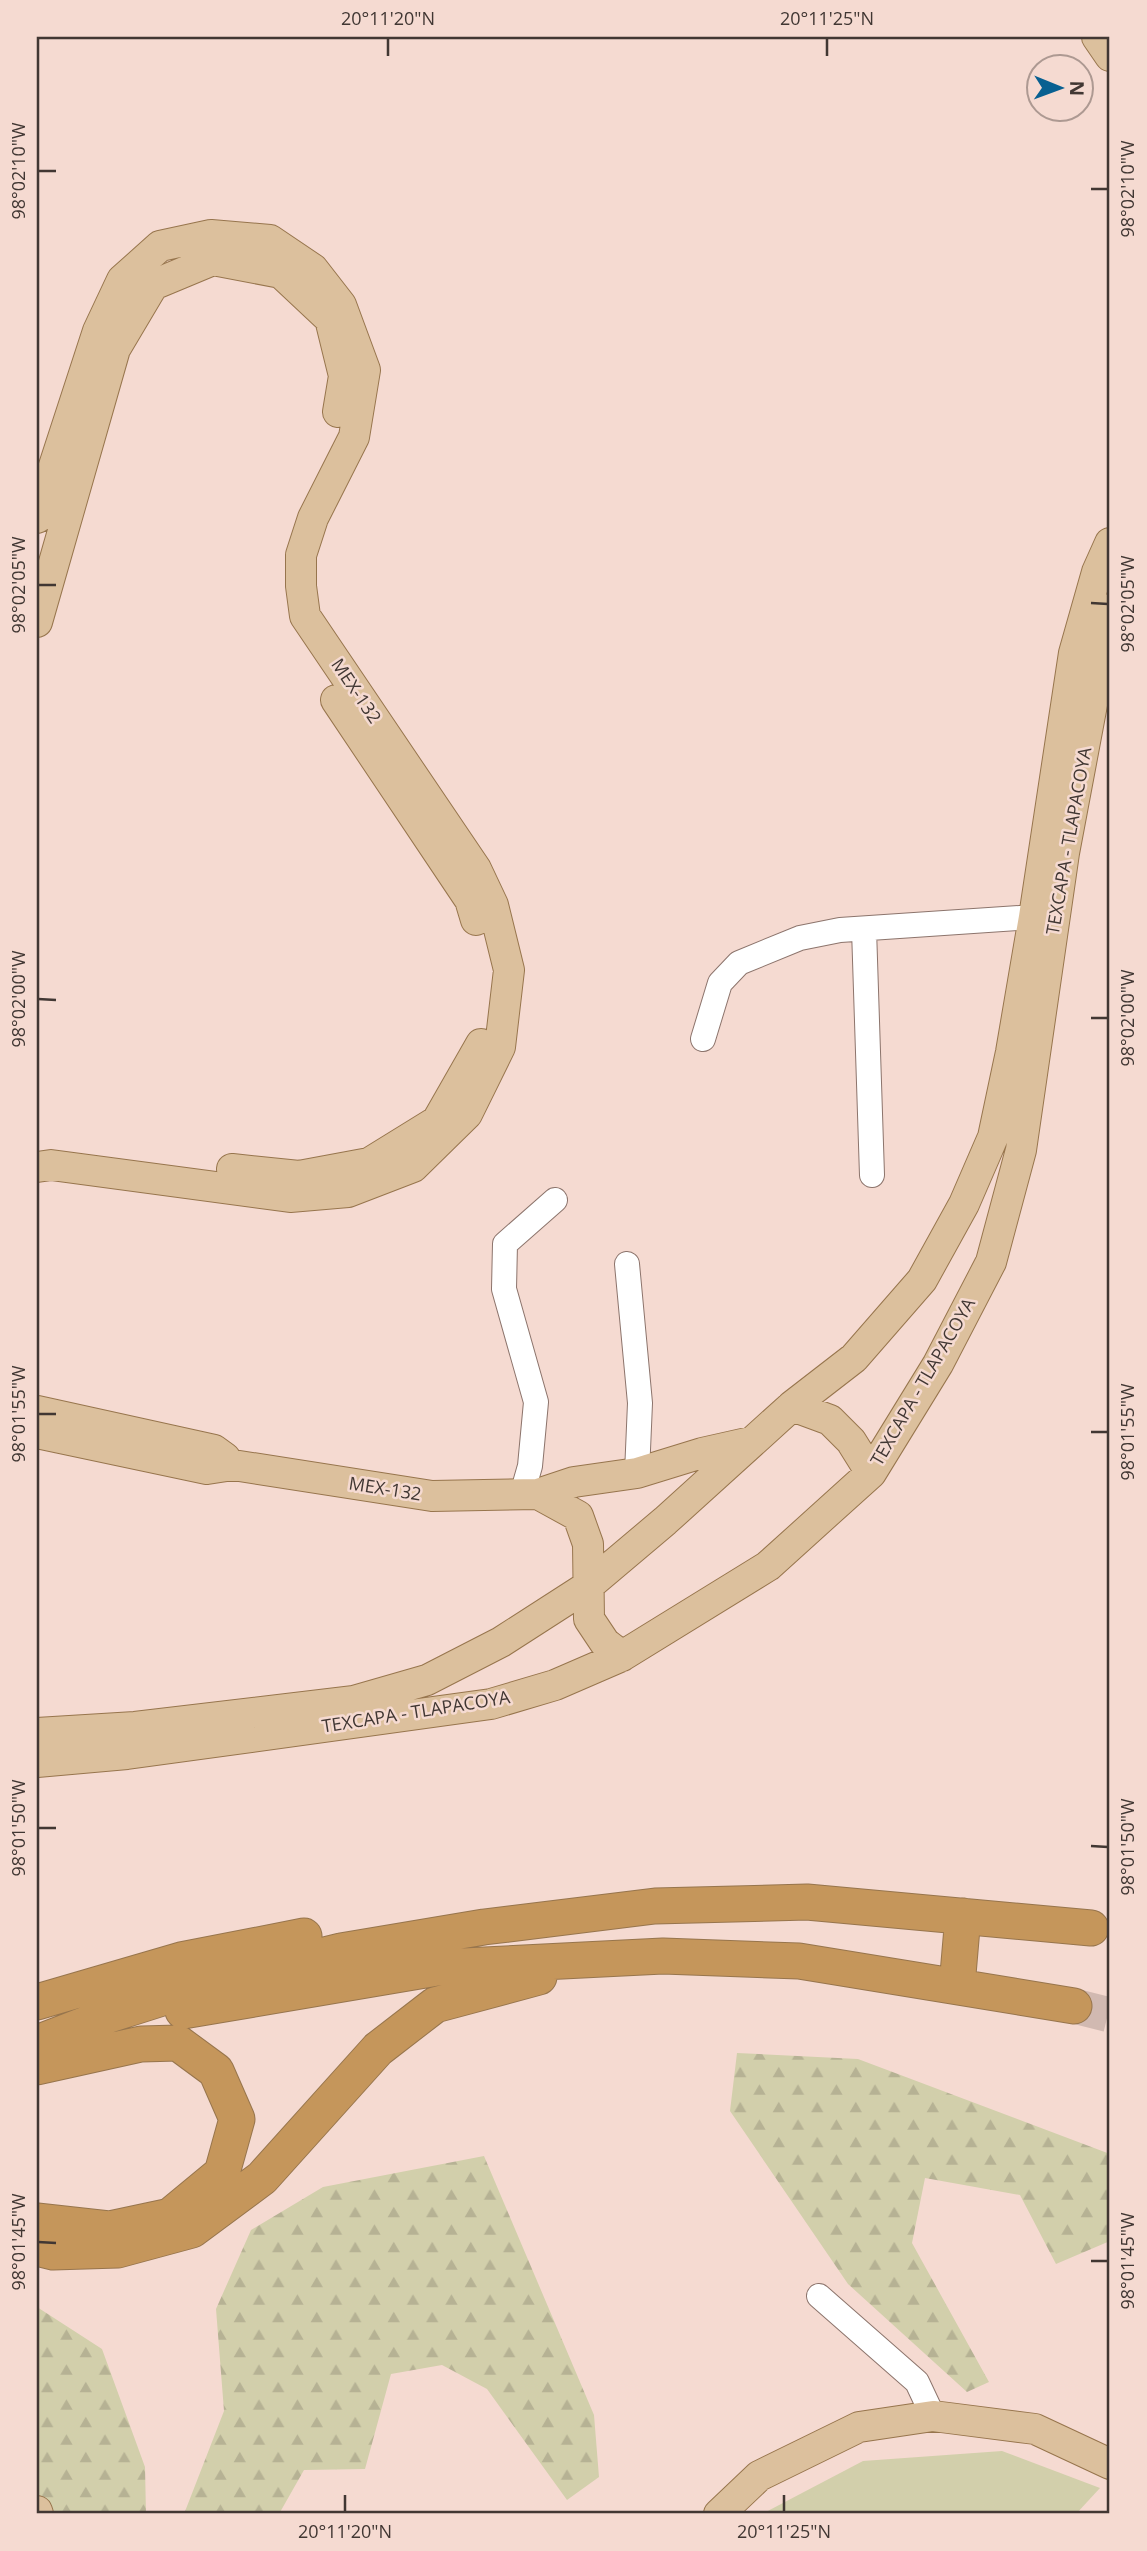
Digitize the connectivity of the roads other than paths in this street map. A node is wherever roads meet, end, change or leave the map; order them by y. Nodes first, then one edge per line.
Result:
1 (1097, 37) edge
2 (1110, 56) edge
3 (37, 518) edge
4 (1110, 544) edge
5 (1110, 609) edge
6 (37, 622) edge
7 (1034, 916) junction
8 (864, 929) junction
9 (703, 1039) dead end
10 (37, 1147) edge
11 (37, 1167) edge
12 (872, 1175) dead end
13 (555, 1200) dead end
14 (627, 1264) dead end
15 (792, 1406) junction
16 (37, 1411) edge
17 (37, 1433) edge
18 (752, 1442) junction
19 (233, 1465) junction
20 (636, 1473) junction
21 (871, 1473) junction
22 (530, 1494) junction
23 (588, 1586) junction
24 (622, 1656) junction
25 (37, 1733) edge
26 (127, 1754) junction
27 (37, 1762) edge
28 (37, 1777) edge
29 (654, 1906) junction
30 (963, 1916) junction
31 (1091, 1928) dead end
32 (612, 1958) junction
33 (957, 1986) junction
34 (37, 2002) edge
35 (1074, 2006) tunnel mouth
36 (37, 2043) edge
37 (37, 2067) edge
38 (37, 2221) edge
39 (37, 2248) edge
40 (819, 2296) dead end
41 (933, 2416) junction
42 (1110, 2464) edge
43 (719, 2514) edge

1 - 2 main road
3 - 11 main road, MEX-132
4 - 7 main road, TEXCAPA - TLAPACOYA
5 - 21 main road, TEXCAPA - TLAPACOYA
6 - 10 main road, MEX-132
7 - 8 street
7 - 15 main road, TEXCAPA - TLAPACOYA
8 - 9 street
8 - 12 street
13 - 22 street
14 - 20 street
15 - 18 main road, TEXCAPA - TLAPACOYA
15 - 21 main road
16 - 19 main road, MEX-132
17 - 19 main road, MEX-132
18 - 20 main road
18 - 23 main road, TEXCAPA - TLAPACOYA
19 - 22 main road, MEX-132
20 - 22 main road
21 - 24 main road, TEXCAPA - TLAPACOYA
22 - 23 main road
23 - 24 main road
23 - 25 main road, TEXCAPA - TLAPACOYA
24 - 26 main road, TEXCAPA - TLAPACOYA
26 - 27 main road, TEXCAPA - TLAPACOYA
26 - 28 main road
29 - 30 highway
29 - 34 highway
29 - 36 highway
30 - 31 highway
30 - 33 highway
32 - 33 highway
32 - 37 highway
32 - 39 highway
33 - 35 highway
37 - 38 highway
40 - 41 street
41 - 42 main road
41 - 43 main road

